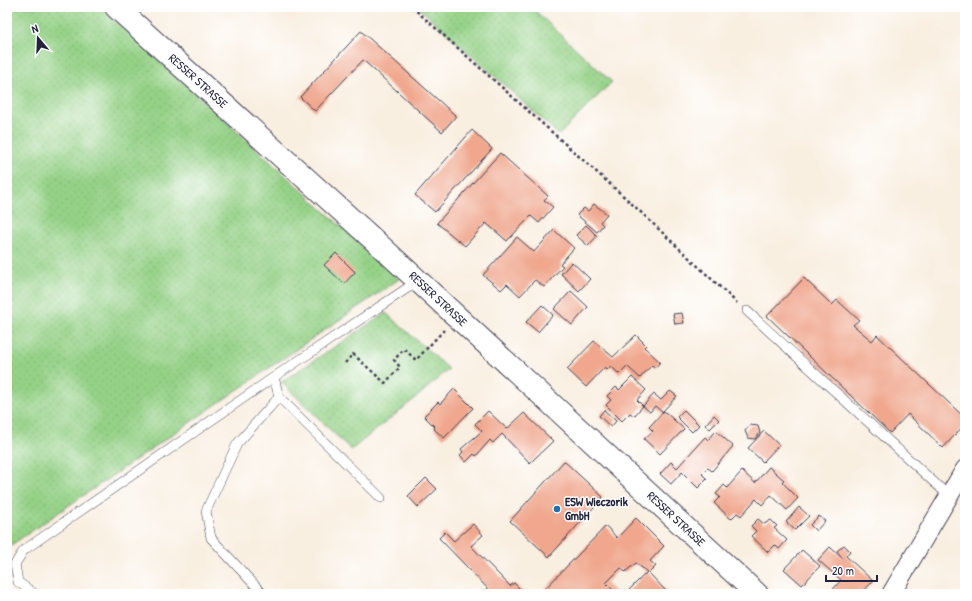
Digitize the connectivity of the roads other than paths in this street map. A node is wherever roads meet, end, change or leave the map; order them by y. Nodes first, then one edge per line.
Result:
1 (116, 7) edge
2 (418, 281) junction
3 (747, 312) road end
4 (274, 377) junction
5 (279, 397) junction
6 (965, 469) edge
7 (949, 496) junction
8 (381, 498) dead end
9 (35, 594) edge
10 (263, 594) edge
11 (757, 594) edge
12 (891, 594) edge

1 - 2 main road, RESSER STRASSE
2 - 4 lane
2 - 11 main road, RESSER STRASSE
3 - 7 lane
4 - 5 lane
4 - 9 lane
5 - 8 lane
5 - 10 lane
6 - 7 street
7 - 12 street

